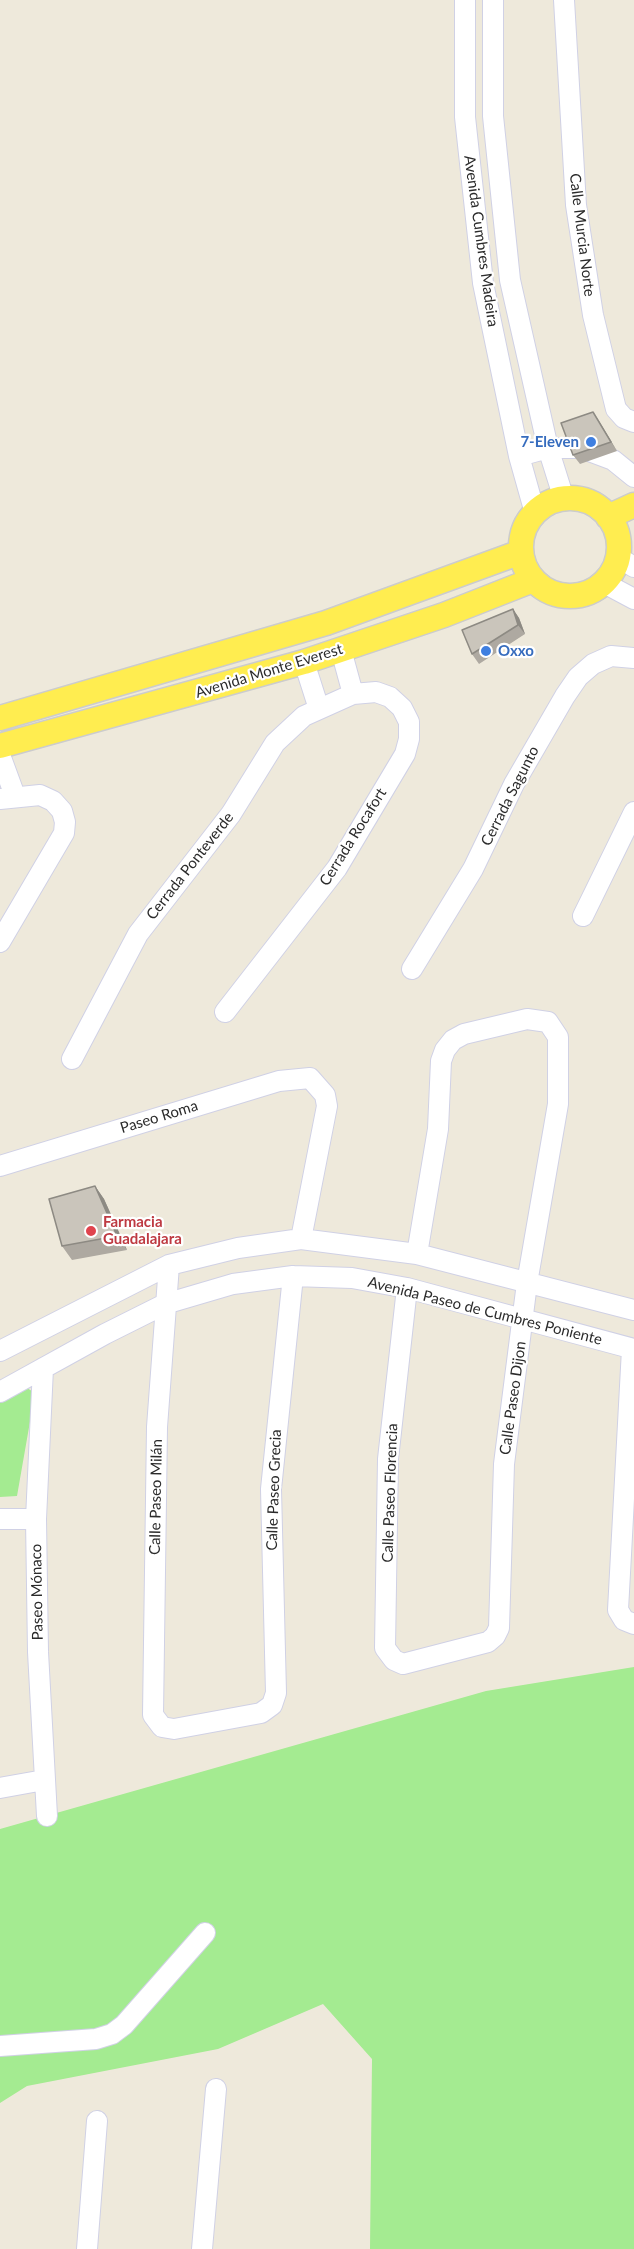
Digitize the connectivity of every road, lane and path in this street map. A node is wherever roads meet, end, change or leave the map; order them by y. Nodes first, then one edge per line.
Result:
1 (465, 0) edge
2 (492, 0) edge
3 (564, 0) edge
4 (634, 422) edge
5 (548, 448) junction
6 (519, 456) junction
7 (634, 477) edge
8 (564, 499) junction
9 (634, 506) edge
10 (536, 513) junction
11 (608, 517) junction
12 (521, 552) junction
13 (626, 554) edge
14 (533, 580) junction
15 (604, 584) junction
16 (634, 598) edge
17 (341, 650) junction
18 (634, 658) edge
19 (304, 662) junction
20 (173, 668) junction
21 (346, 697) junction
22 (180, 698) junction
23 (319, 709) junction
24 (0, 718) edge
25 (0, 746) edge
26 (0, 754) edge
27 (8, 797) edge
28 (634, 812) edge
29 (583, 916) dead end
30 (0, 942) edge
31 (412, 969) dead end
32 (225, 1012) dead end
33 (72, 1059) dead end
34 (0, 1166) edge
35 (300, 1239) junction
36 (417, 1254) junction
37 (169, 1265) junction
38 (293, 1276) junction
39 (527, 1283) junction
40 (407, 1288) junction
41 (165, 1304) junction
42 (634, 1310) edge
43 (524, 1320) junction
44 (633, 1349) edge
45 (0, 1351) edge
46 (43, 1368) junction
47 (0, 1392) edge
48 (0, 1519) edge
49 (36, 1519) junction
50 (629, 1622) edge
51 (495, 1636) joint
52 (162, 1727) joint
53 (44, 1780) junction
54 (0, 1788) edge
55 (47, 1816) dead end
56 (205, 1933) dead end
57 (0, 2046) edge
58 (216, 2089) dead end
59 (97, 2121) dead end
60 (87, 2249) edge
61 (202, 2249) edge

1 - 6 street, Avenida Cumbres Madeira
2 - 5 street, Avenida Cumbres Madeira
3 - 4 street, Calle Murcia Norte
5 - 6 street
5 - 7 street
5 - 8 street, Avenida Cumbres Madeira
6 - 10 street, Avenida Cumbres Madeira
8 - 10 main road
8 - 11 main road
9 - 11 main road
10 - 12 main road
11 - 13 main road
12 - 14 main road
12 - 20 main road, Avenida Monte Everest
13 - 15 main road
14 - 15 main road
14 - 17 main road, Avenida Monte Everest
15 - 16 street
17 - 19 main road, Avenida Monte Everest
17 - 21 street
18 - 31 street, Cerrada Sagunto
19 - 22 main road, Avenida Monte Everest
19 - 23 street
20 - 22 main road
20 - 24 main road, Avenida Monte Everest
21 - 23 street, Cerrada Ponteverde
21 - 32 street, Cerrada Rocafort
22 - 25 main road, Avenida Monte Everest
23 - 33 street, Cerrada Ponteverde
26 - 27 street
27 - 30 street
28 - 29 street
34 - 35 street, Paseo Roma
35 - 36 street
35 - 37 street
36 - 39 street
36 - 39 street, Calle Paseo Dijon
37 - 41 street, Calle Paseo Milán
37 - 45 street
38 - 40 street, Avenida Paseo de Cumbres Poniente
38 - 41 street, Avenida Paseo de Cumbres Poniente
38 - 52 street, Calle Paseo Grecia
39 - 42 street
39 - 43 street, Calle Paseo Dijon
40 - 43 street, Avenida Paseo de Cumbres Poniente
40 - 51 street, Calle Paseo Florencia
41 - 46 street, Avenida Paseo de Cumbres Poniente
41 - 52 street, Calle Paseo Milán
43 - 44 street, Avenida Paseo de Cumbres Poniente
43 - 51 street, Calle Paseo Dijon
44 - 50 street
46 - 47 street, Avenida Paseo de Cumbres Poniente
46 - 49 street, Paseo Mónaco
48 - 49 street
49 - 53 street, Paseo Mónaco
53 - 54 street
53 - 55 street, Paseo Mónaco
56 - 57 street
58 - 61 street
59 - 60 street

